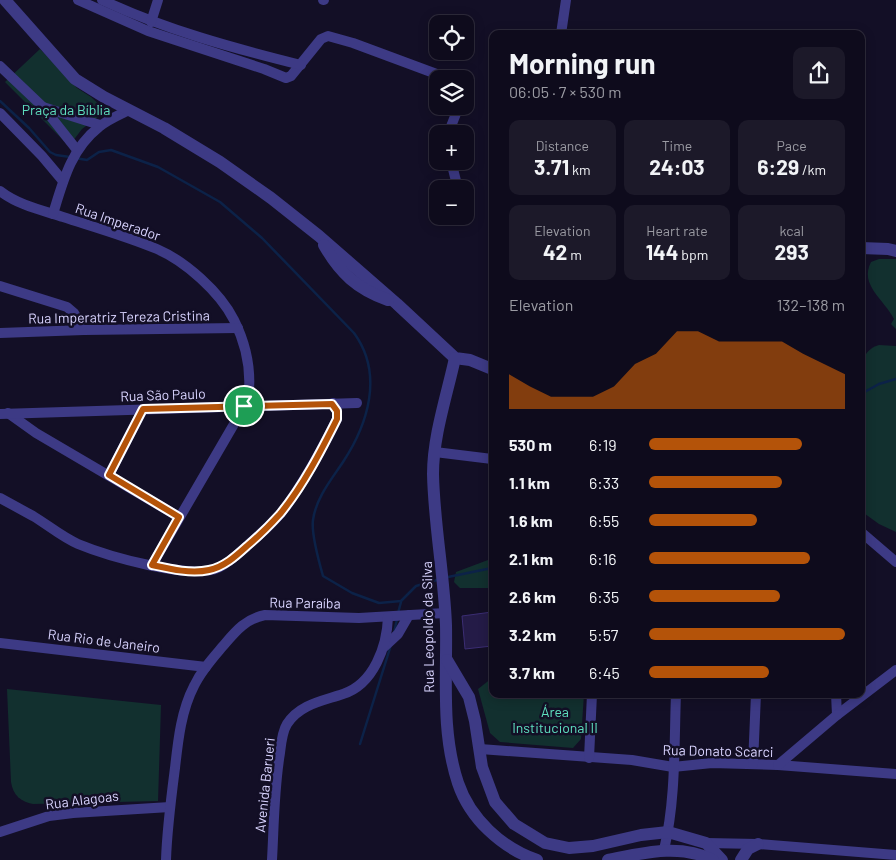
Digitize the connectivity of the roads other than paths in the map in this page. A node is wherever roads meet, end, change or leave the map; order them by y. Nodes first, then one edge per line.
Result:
1 (5, 0) edge
2 (78, 0) edge
3 (102, 0) edge
4 (158, 0) edge
5 (566, 0) edge
6 (151, 22) junction
7 (562, 30) edge
8 (267, 57) junction
9 (301, 65) junction
10 (0, 66) edge
11 (264, 69) junction
12 (429, 71) edge
13 (44, 107) junction
14 (129, 110) junction
15 (0, 113) edge
16 (100, 125) junction
17 (77, 150) junction
18 (63, 181) junction
19 (0, 191) edge
20 (53, 214) junction
21 (865, 248) edge
22 (896, 251) edge
23 (0, 286) edge
24 (238, 328) junction
25 (84, 330) junction
26 (0, 333) edge
27 (455, 358) junction
28 (489, 368) edge
29 (357, 403) dead end
30 (332, 404) junction
31 (244, 406) junction
32 (143, 409) junction
33 (4, 414) edge
34 (435, 452) junction
35 (489, 458) edge
36 (109, 475) junction
37 (0, 498) edge
38 (179, 517) junction
39 (865, 535) edge
40 (896, 562) edge
41 (152, 565) junction
42 (445, 613) junction
43 (409, 615) junction
44 (388, 617) junction
45 (0, 643) edge
46 (384, 647) junction
47 (447, 660) junction
48 (206, 667) junction
49 (896, 670) edge
50 (865, 694) edge
51 (592, 698) edge
52 (676, 698) edge
53 (756, 698) edge
54 (836, 698) edge
55 (859, 698) edge
56 (837, 715) junction
57 (480, 749) junction
58 (589, 758) junction
59 (753, 764) junction
60 (778, 765) junction
61 (674, 767) junction
62 (896, 774) edge
63 (170, 807) junction
64 (0, 832) edge
65 (668, 832) junction
66 (706, 843) junction
67 (758, 844) junction
68 (664, 850) junction
69 (896, 855) edge
70 (166, 860) edge
71 (272, 860) edge
72 (537, 860) edge
73 (608, 860) edge
74 (712, 860) edge
75 (722, 860) edge
76 (741, 860) edge

1 - 14 street
2 - 11 street
3 - 6 street
4 - 6 street
5 - 7 street
6 - 8 street
8 - 9 street
8 - 11 street
9 - 11 street
9 - 12 street
10 - 13 street
13 - 16 street
13 - 17 street
14 - 16 street
14 - 27 street
15 - 18 street
16 - 17 street
17 - 18 street
18 - 20 street
19 - 20 street, Rua Imperador
20 - 24 street, Rua Imperador
21 - 22 street
23 - 25 street
24 - 25 street, Rua Imperatriz Tereza Cristina
24 - 31 street, Rua Imperador
25 - 26 street, Rua Imperatriz Tereza Cristina
27 - 28 street
27 - 34 street, Rua Leopoldo da Silva
29 - 30 street, Rua São Paulo
30 - 31 street, Rua São Paulo
30 - 41 street
31 - 32 street, Rua São Paulo
31 - 38 street, Rua Imperador
32 - 33 street, Rua São Paulo
32 - 36 street
33 - 36 street
34 - 35 street
34 - 42 street, Rua Leopoldo da Silva
36 - 38 street
37 - 41 street
38 - 41 street, Rua Imperador
39 - 40 street
42 - 43 street, Rua Paraíba
42 - 47 street, Rua Leopoldo da Silva
43 - 44 street, Rua Paraíba
43 - 46 street, Avenida Barueri
44 - 46 street, Avenida Barueri
44 - 48 street, Rua Paraíba
45 - 48 street, Rua Rio de Janeiro
46 - 71 street, Avenida Barueri
47 - 57 street
47 - 72 street, Rua Leopoldo da Silva
48 - 63 street, Rua Paraíba
49 - 50 street
51 - 58 street
52 - 61 street
53 - 59 street
54 - 56 street
55 - 56 street
56 - 60 street
57 - 58 street, Rua Donato Scarci
57 - 65 street
58 - 61 street, Rua Donato Scarci
59 - 60 street, Rua Donato Scarci
59 - 61 street, Rua Donato Scarci
60 - 62 street, Rua Donato Scarci
61 - 65 street
63 - 64 street, Rua Alagoas
63 - 70 street, Rua Paraíba
65 - 66 street
65 - 68 street
66 - 67 street
66 - 75 street
67 - 69 street
67 - 76 street
68 - 73 street
68 - 74 street

